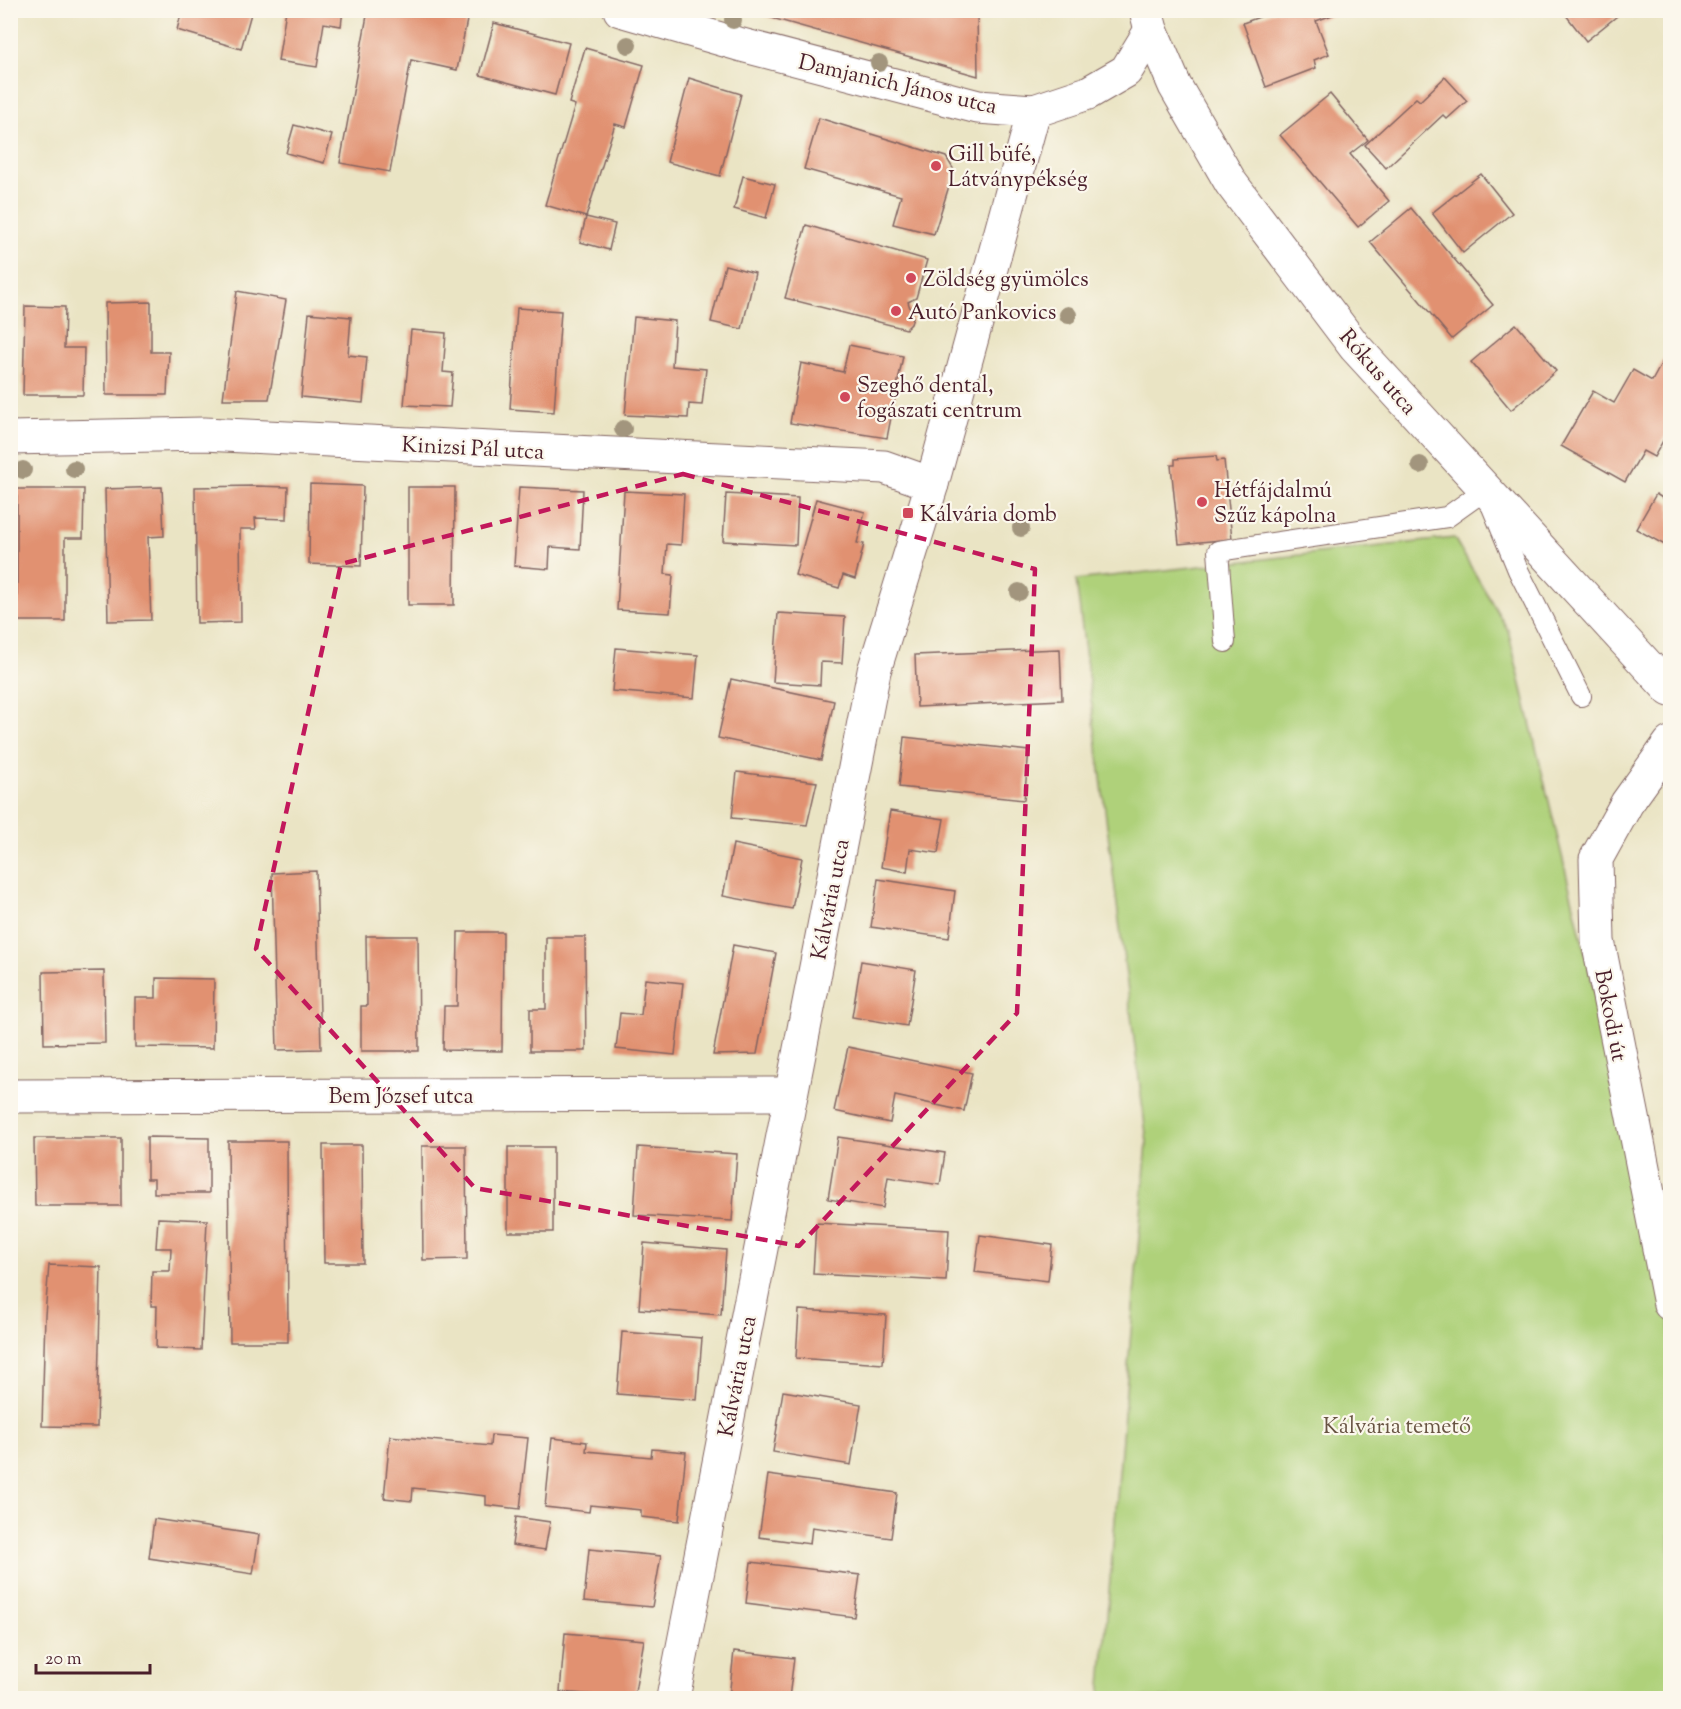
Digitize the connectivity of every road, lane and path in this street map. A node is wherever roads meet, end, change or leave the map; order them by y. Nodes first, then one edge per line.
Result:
1 (620, 10) edge
2 (1149, 20) edge
3 (1034, 111) junction
4 (10, 438) edge
5 (932, 484) junction
6 (1485, 490) junction
7 (1225, 642) dead end
8 (1671, 690) edge
9 (1581, 696) dead end
10 (1671, 743) edge
11 (791, 1094) junction
12 (10, 1096) edge
13 (1671, 1304) edge
14 (673, 1698) edge

1 - 3 street, Damjanich János utca
2 - 3 street, Damjanich János utca
2 - 6 street, Rókus utca
3 - 5 street, Kálvária utca
4 - 5 street, Kinizsi Pál utca
5 - 11 street, Kálvária utca
6 - 7 lane
6 - 8 street, Rókus utca
6 - 9 lane
10 - 13 street, Bokodi út
11 - 12 street, Bem József utca
11 - 14 street, Kálvária utca

